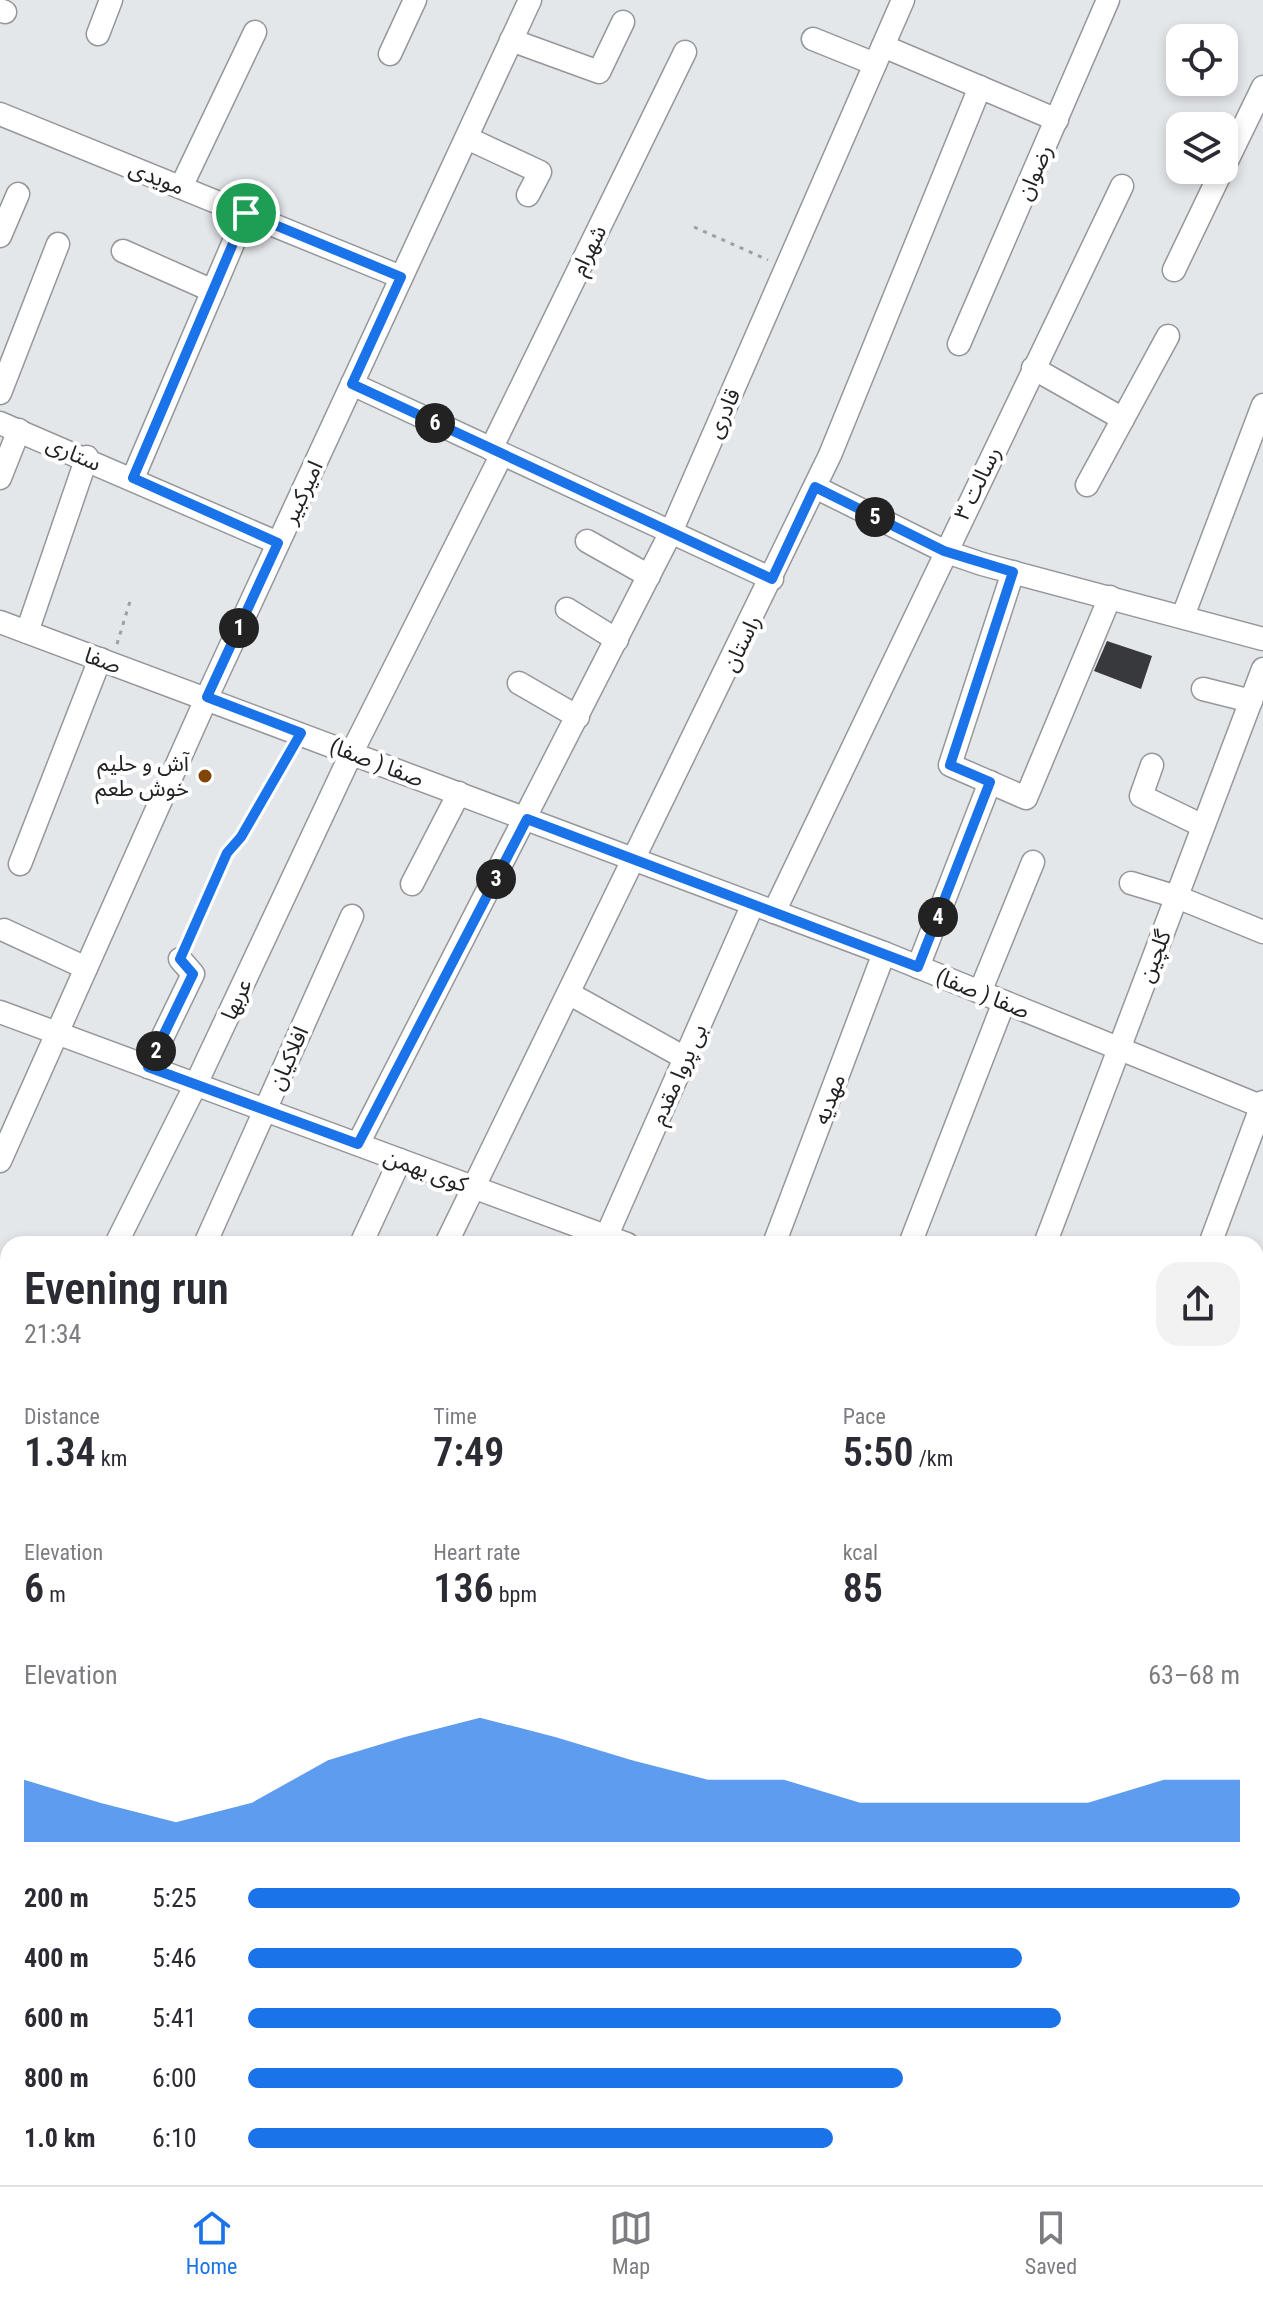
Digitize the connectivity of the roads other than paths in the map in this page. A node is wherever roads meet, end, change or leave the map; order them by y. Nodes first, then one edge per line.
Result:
1 (111, 0) edge
2 (415, 0) edge
3 (530, 0) edge
4 (903, 0) edge
5 (1108, 0) edge
6 (623, 22) dead end
7 (255, 32) dead end
8 (98, 34) dead end
9 (813, 39) dead end
10 (511, 40) junction
11 (685, 52) dead end
12 (390, 54) dead end
13 (879, 55) junction
14 (980, 87) junction
15 (1263, 87) edge
16 (0, 114) edge
17 (1057, 120) junction
18 (467, 138) junction
19 (1238, 138) edge
20 (1215, 184) edge
21 (1122, 186) dead end
22 (181, 187) junction
23 (18, 194) dead end
24 (528, 195) dead end
25 (246, 213) junction
26 (0, 236) edge
27 (58, 244) dead end
28 (123, 251) dead end
29 (1174, 270) dead end
30 (401, 277) junction
31 (213, 291) junction
32 (1168, 336) dead end
33 (959, 344) dead end
34 (1033, 368) junction
35 (352, 384) junction
36 (0, 393) edge
37 (1261, 416) edge
38 (1123, 419) junction
39 (9, 426) edge
40 (496, 451) junction
41 (87, 457) junction
42 (0, 478) edge
43 (133, 478) junction
44 (1087, 485) dead end
45 (815, 487) junction
46 (671, 532) junction
47 (587, 541) dead end
48 (278, 543) junction
49 (944, 551) junction
50 (1013, 572) junction
51 (649, 576) junction
52 (772, 579) junction
53 (1110, 597) junction
54 (567, 609) dead end
55 (1183, 616) junction
56 (0, 622) edge
57 (27, 632) junction
58 (1263, 639) edge
59 (617, 640) junction
60 (105, 661) junction
61 (1263, 669) edge
62 (519, 683) dead end
63 (1203, 689) dead end
64 (207, 697) junction
65 (1251, 701) junction
66 (578, 717) junction
67 (352, 752) junction
68 (1152, 765) dead end
69 (990, 782) junction
70 (459, 793) junction
71 (527, 819) junction
72 (1203, 826) junction
73 (635, 859) junction
74 (1033, 862) dead end
75 (20, 864) dead end
76 (1131, 883) dead end
77 (412, 884) dead end
78 (1177, 897) junction
79 (764, 908) junction
80 (352, 916) dead end
81 (4, 930) dead end
82 (1263, 932) edge
83 (884, 953) junction
84 (180, 959) road end
85 (918, 967) junction
86 (86, 968) junction
87 (980, 992) junction
88 (570, 994) junction
89 (1004, 1002) junction
90 (0, 1012) edge
91 (57, 1033) junction
92 (1119, 1048) junction
93 (685, 1058) junction
94 (148, 1067) junction
95 (196, 1084) junction
96 (1263, 1105) edge
97 (264, 1110) junction
98 (358, 1144) junction
99 (400, 1160) junction
100 (0, 1161) edge
101 (476, 1188) junction
102 (120, 1236) edge
103 (209, 1236) edge
104 (365, 1236) edge
105 (450, 1236) edge
106 (599, 1236) edge
107 (614, 1236) edge
108 (777, 1236) edge
109 (913, 1236) edge
110 (1048, 1236) edge
111 (1213, 1236) edge

1 - 8 street
2 - 12 street
3 - 10 street, امیرکبیر
4 - 13 street, قادری
5 - 17 street, رضوان
6 - 10 street
7 - 22 street
9 - 13 street
10 - 18 street, امیرکبیر
11 - 40 street, شهرام
13 - 14 street
13 - 46 street, قادری
14 - 17 street
14 - 45 street, راستان
15 - 19 street
16 - 22 street, مویدی
17 - 33 street, رضوان
18 - 24 street
18 - 30 street, امیرکبیر
20 - 29 street
21 - 34 street, رسالت ۳
22 - 25 street, مویدی
23 - 26 street
25 - 30 street, مویدی
25 - 31 street
27 - 36 street
28 - 31 street
30 - 35 street, امیرکبیر
31 - 43 street
32 - 38 street
34 - 38 street
34 - 49 street, رسالت ۳
35 - 40 street
35 - 48 street, امیرکبیر
37 - 55 street
38 - 44 street
39 - 41 street, ستاری
39 - 42 street
40 - 46 street
40 - 67 street, شهرام
41 - 43 street, ستاری
41 - 57 street
43 - 48 street, ستاری
45 - 49 street
45 - 52 street, راستان
46 - 51 street, قادری
46 - 52 street
47 - 51 street
48 - 64 street, امیرکبیر
49 - 50 street
49 - 79 street, رسالت ۳
50 - 53 street
50 - 69 street
51 - 59 street, قادری
52 - 73 street, راستان
53 - 55 street
53 - 69 street
54 - 59 street
55 - 58 street
56 - 57 street, صفا
57 - 60 street, صفا
59 - 66 street, قادری
60 - 64 street, صفا
60 - 75 street
61 - 65 street, گلچین
62 - 66 street
63 - 65 street
64 - 67 street, صفا ( صفا)
64 - 86 street, امیرکبیر
65 - 72 street, گلچین
66 - 71 street, قادری
67 - 70 street, صفا ( صفا)
67 - 95 street, عربها
68 - 72 street
69 - 85 street
70 - 71 street, صفا ( صفا)
70 - 77 street
71 - 73 street, صفا ( صفا)
71 - 98 street, قادری
72 - 78 street, گلچین
73 - 79 street, صفا ( صفا)
73 - 88 street, راستان
74 - 87 street
76 - 78 street
78 - 82 street
78 - 92 street, گلچین
79 - 83 street, صفا ( صفا)
79 - 93 street, بی پروا مقدم
80 - 97 street, افلاکیان
81 - 86 street
83 - 85 street, صفا ( صفا)
83 - 108 street, مهدیه
84 - 94 street
85 - 87 street, صفا ( صفا)
86 - 91 street, امیرکبیر
87 - 89 street, صفا ( صفا)
88 - 93 street
88 - 101 street, راستان
89 - 92 street, صفا ( صفا)
89 - 109 street
90 - 91 street, کوی بهمن
91 - 94 street, کوی بهمن
91 - 100 street, امیرکبیر
92 - 96 street, صفا ( صفا)
92 - 110 street, گلچین
93 - 107 street, بی پروا مقدم
94 - 95 street, کوی بهمن
95 - 97 street, کوی بهمن
95 - 102 street, عربها
96 - 111 street
97 - 98 street, کوی بهمن
97 - 103 street, افلاکیان
98 - 99 street, کوی بهمن
99 - 101 street, کوی بهمن
99 - 104 street
101 - 105 street, راستان
101 - 106 street, کوی بهمن

